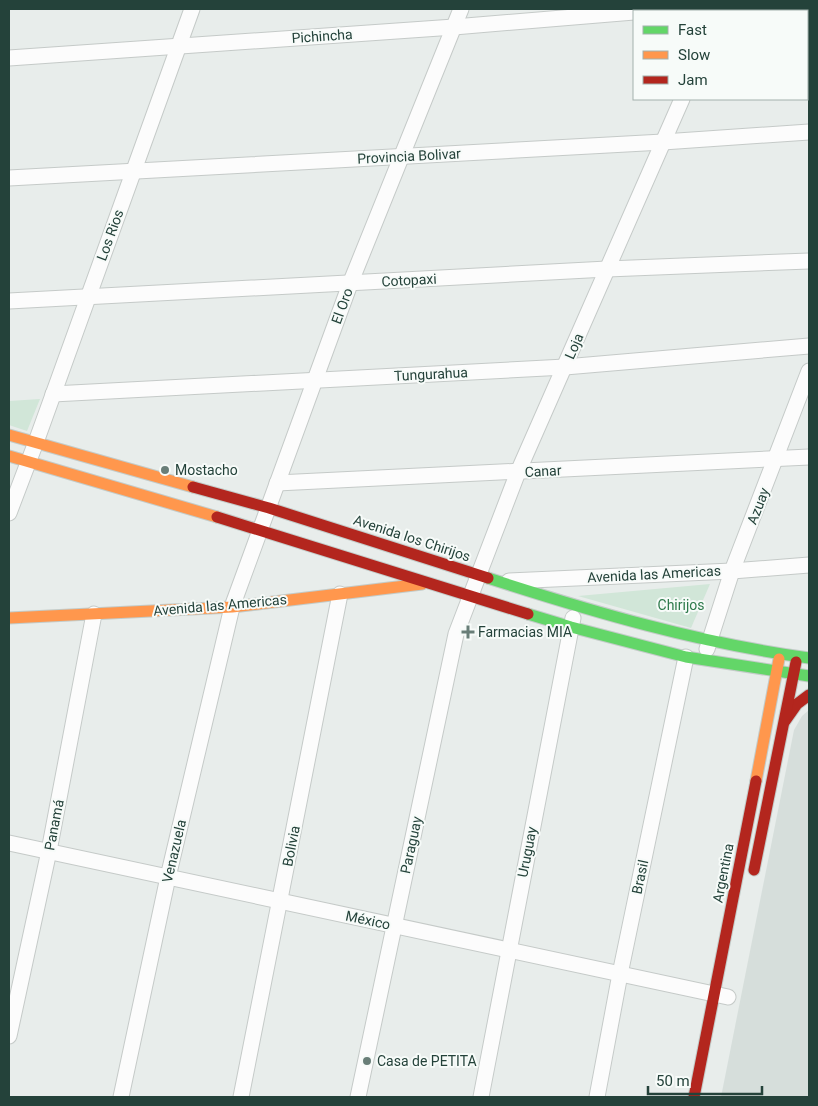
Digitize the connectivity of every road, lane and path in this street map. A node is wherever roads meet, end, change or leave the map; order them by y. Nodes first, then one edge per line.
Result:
1 (192, 9) edge
2 (461, 9) edge
3 (673, 9) edge
4 (658, 10) edge
5 (633, 12) edge
6 (454, 27) junction
7 (178, 46) junction
8 (9, 58) edge
9 (682, 100) edge
10 (809, 132) edge
11 (663, 142) junction
12 (403, 156) junction
13 (133, 170) junction
14 (9, 178) edge
15 (809, 261) edge
16 (607, 269) junction
17 (350, 284) junction
18 (88, 297) junction
19 (9, 301) edge
20 (809, 346) edge
21 (565, 367) junction
22 (809, 371) edge
23 (314, 380) junction
24 (53, 394) junction
25 (9, 435) edge
26 (36, 442) junction
27 (9, 456) edge
28 (809, 457) edge
29 (776, 459) junction
30 (29, 462) junction
31 (518, 472) junction
32 (277, 483) junction
33 (268, 508) junction
34 (9, 513) edge
35 (260, 530) junction
36 (362, 561) junction
37 (809, 565) edge
38 (732, 571) junction
39 (478, 575) junction
40 (499, 582) junction
41 (431, 583) junction
42 (362, 591) junction
43 (340, 594) junction
44 (471, 595) junction
45 (575, 606) junction
46 (232, 607) junction
47 (94, 614) junction
48 (9, 618) edge
49 (571, 627) junction
50 (708, 641) junction
51 (779, 654) junction
52 (686, 657) junction
53 (797, 657) junction
54 (809, 658) edge
55 (704, 660) junction
56 (777, 672) junction
57 (793, 674) junction
58 (809, 676) edge
59 (809, 695) edge
60 (784, 723) junction
61 (9, 843) edge
62 (49, 852) junction
63 (168, 877) junction
64 (752, 880) dead end
65 (280, 901) junction
66 (394, 925) junction
67 (508, 950) junction
68 (620, 974) junction
69 (725, 996) junction
70 (9, 1036) edge
71 (121, 1097) edge
72 (241, 1097) edge
73 (358, 1097) edge
74 (481, 1097) edge
75 (597, 1097) edge
76 (694, 1097) edge

1 - 7 street, Los Rios
2 - 6 street, El Oro
3 - 4 street
5 - 6 street, Pichincha
6 - 7 street, Pichincha
6 - 12 street, El Oro
7 - 8 street, Pichincha
7 - 13 street, Los Rios
9 - 11 street, Loja
10 - 11 street, Provincia Bolivar
11 - 12 street, Provincia Bolivar
11 - 16 street, Loja
12 - 13 street, Provincia Bolivar
12 - 17 street, El Oro
13 - 14 street, Provincia Bolivar
13 - 18 street, Los Rios
15 - 16 street, Cotopaxi
16 - 17 street, Cotopaxi
16 - 21 street, Loja
17 - 18 street, Cotopaxi
17 - 23 street, El Oro
18 - 19 street, Cotopaxi
18 - 24 street, Los Rios
20 - 21 street, Tungurahua
21 - 23 street, Tungurahua
21 - 31 street, Loja
22 - 29 street, Azuay
23 - 24 street, Tungurahua
23 - 32 street, El Oro
24 - 26 street, Los Rios
25 - 26 main road, Avenida los Chirijos
26 - 30 street, Los Rios
26 - 33 main road, Avenida los Chirijos
27 - 30 main road
28 - 29 street, Canar
29 - 31 street, Canar
29 - 38 street, Azuay
30 - 34 street, Los Rios
30 - 35 main road
31 - 32 street, Canar
31 - 39 street, Loja
32 - 33 street, El Oro
33 - 35 street, El Oro
33 - 39 main road, Avenida los Chirijos
35 - 36 main road
35 - 46 street, El Oro
36 - 41 main road
36 - 42 main road
37 - 38 street, Avenida las Americas
38 - 40 street, Avenida las Americas
38 - 50 street, Azuay
39 - 40 main road, Avenida los Chirijos
39 - 44 street, Loja
40 - 45 main road, Avenida los Chirijos
41 - 42 main road, Avenida las Americas
41 - 44 main road
42 - 43 main road, Avenida las Americas
43 - 46 main road, Avenida las Americas
43 - 65 street, Bolivia
44 - 49 main road
44 - 66 street, Paraguay
45 - 49 street, Uruguay
45 - 50 main road, Avenida los Chirijos
46 - 47 main road, Avenida las Americas
46 - 63 street, Venazuela
47 - 48 main road, Avenida las Americas
47 - 62 street, Panamá
49 - 52 main road
49 - 67 street, Uruguay
50 - 51 main road, Avenida los Chirijos
50 - 55 street
51 - 53 main road, Avenida los Chirijos
51 - 56 main road, Argentina
52 - 55 main road
52 - 68 street, Brasil
53 - 54 main road, Avenida los Chirijos
53 - 57 main road
55 - 56 main road
56 - 57 main road
56 - 69 main road, Argentina
57 - 58 main road
57 - 60 main road
59 - 60 main road
60 - 64 main road
61 - 62 street, México
62 - 63 street, México
62 - 70 street, Panamá
63 - 65 street, México
63 - 71 street, Venazuela
65 - 66 street, México
65 - 72 street, Bolivia
66 - 67 street, México
66 - 73 street, Paraguay
67 - 68 street, México
67 - 74 street, Uruguay
68 - 69 street, México
68 - 75 street, Brasil
69 - 76 main road, Argentina

